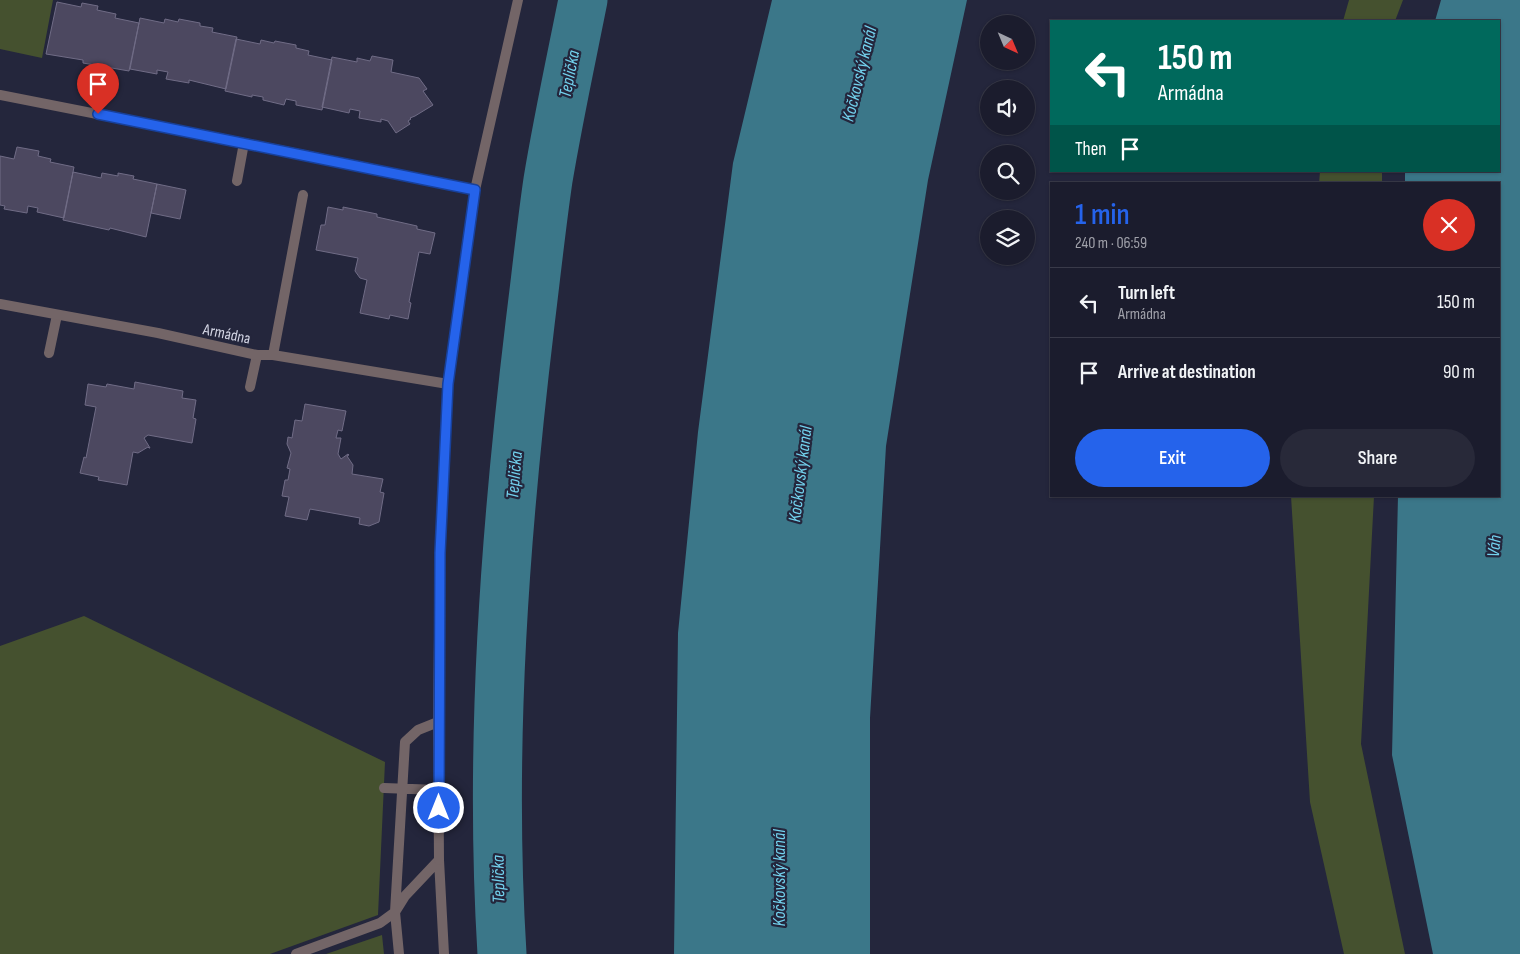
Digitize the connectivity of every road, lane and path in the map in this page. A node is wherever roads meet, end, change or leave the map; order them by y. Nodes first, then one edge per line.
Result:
1 (518, 0) edge
2 (0, 95) edge
3 (244, 143) junction
4 (237, 181) dead end
5 (475, 190) junction
6 (303, 195) dead end
7 (0, 304) edge
8 (57, 315) junction
9 (49, 353) dead end
10 (257, 355) junction
11 (273, 355) junction
12 (448, 384) junction
13 (250, 387) dead end
14 (438, 722) junction
15 (384, 788) dead end
16 (403, 788) junction
17 (439, 790) junction
18 (439, 860) junction
19 (395, 912) junction
20 (296, 954) edge
21 (399, 954) edge
22 (444, 954) edge

1 - 5 street
2 - 3 street
3 - 4 street
3 - 5 street
5 - 12 street
6 - 11 street
7 - 8 street, Armádna
8 - 9 street
8 - 10 street, Armádna
10 - 11 street, Armádna
10 - 13 street
11 - 12 street, Armádna
12 - 14 street
14 - 16 street
14 - 17 street
15 - 16 street
16 - 17 street
16 - 19 street
17 - 18 street
18 - 19 street
18 - 22 street
19 - 20 street
19 - 21 street

